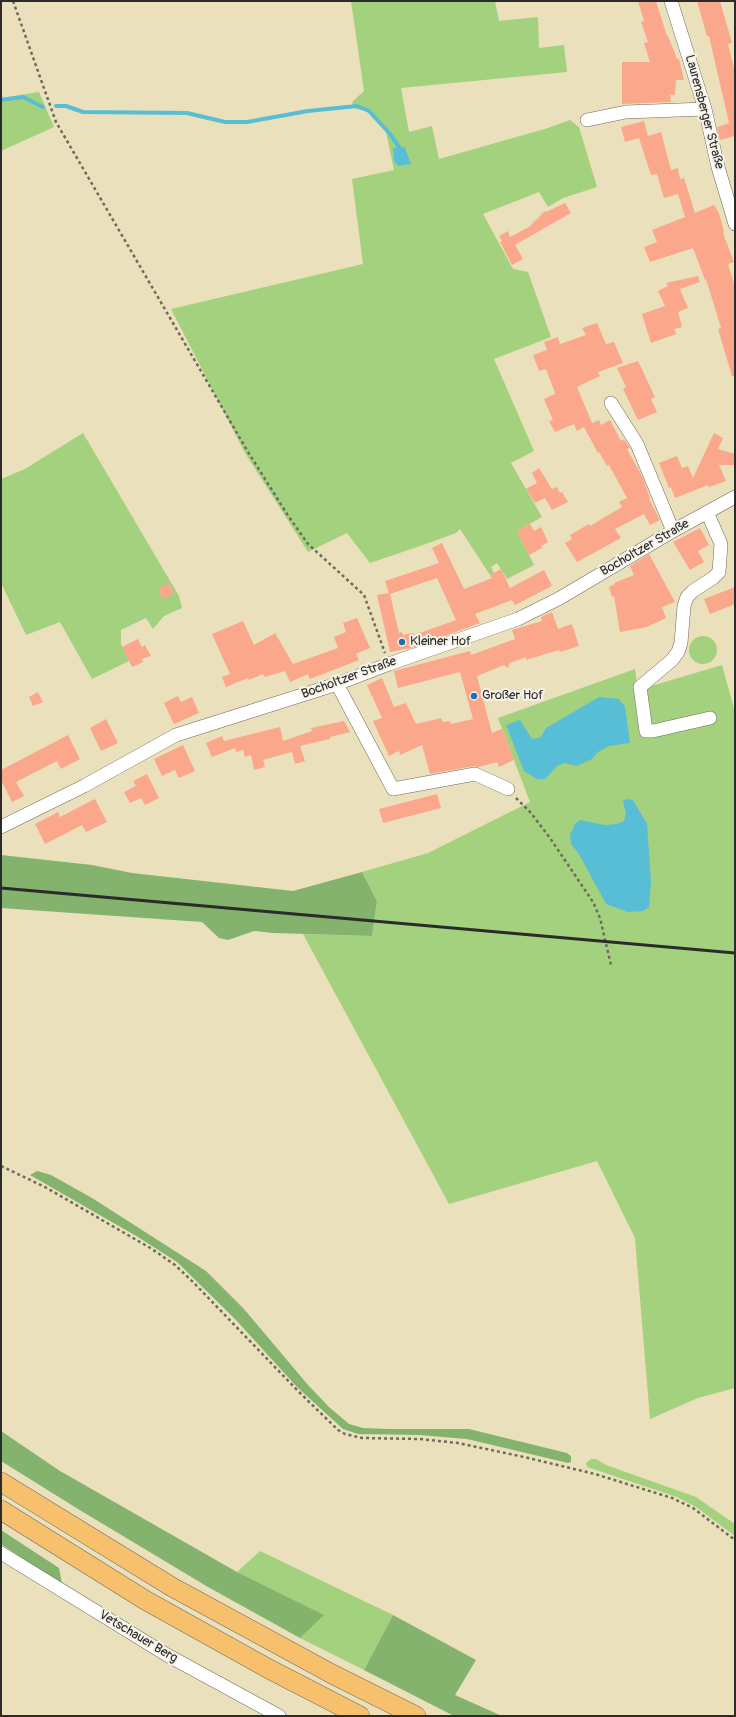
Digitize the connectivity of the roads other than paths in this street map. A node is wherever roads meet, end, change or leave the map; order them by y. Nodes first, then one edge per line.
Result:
1 (672, 1) edge
2 (705, 109) junction
3 (587, 120) dead end
4 (735, 224) edge
5 (611, 403) dead end
6 (735, 497) edge
7 (708, 512) junction
8 (672, 531) junction
9 (337, 684) junction
10 (710, 718) dead end
11 (508, 789) road end
12 (1, 827) edge
13 (1, 1482) edge
14 (1, 1510) edge
15 (1, 1553) edge
16 (279, 1716) edge
17 (360, 1716) edge
18 (416, 1716) edge

1 - 2 street, Laurensberger Straße
2 - 3 street
2 - 4 street, Laurensberger Straße
5 - 8 street
6 - 7 street, Bocholtzer Straße
7 - 8 street, Bocholtzer Straße
7 - 10 street
8 - 9 street, Bocholtzer Straße
9 - 11 street
9 - 12 street, Bocholtzer Straße
13 - 18 highway
14 - 17 highway
15 - 16 street, Vetschauer Berg

